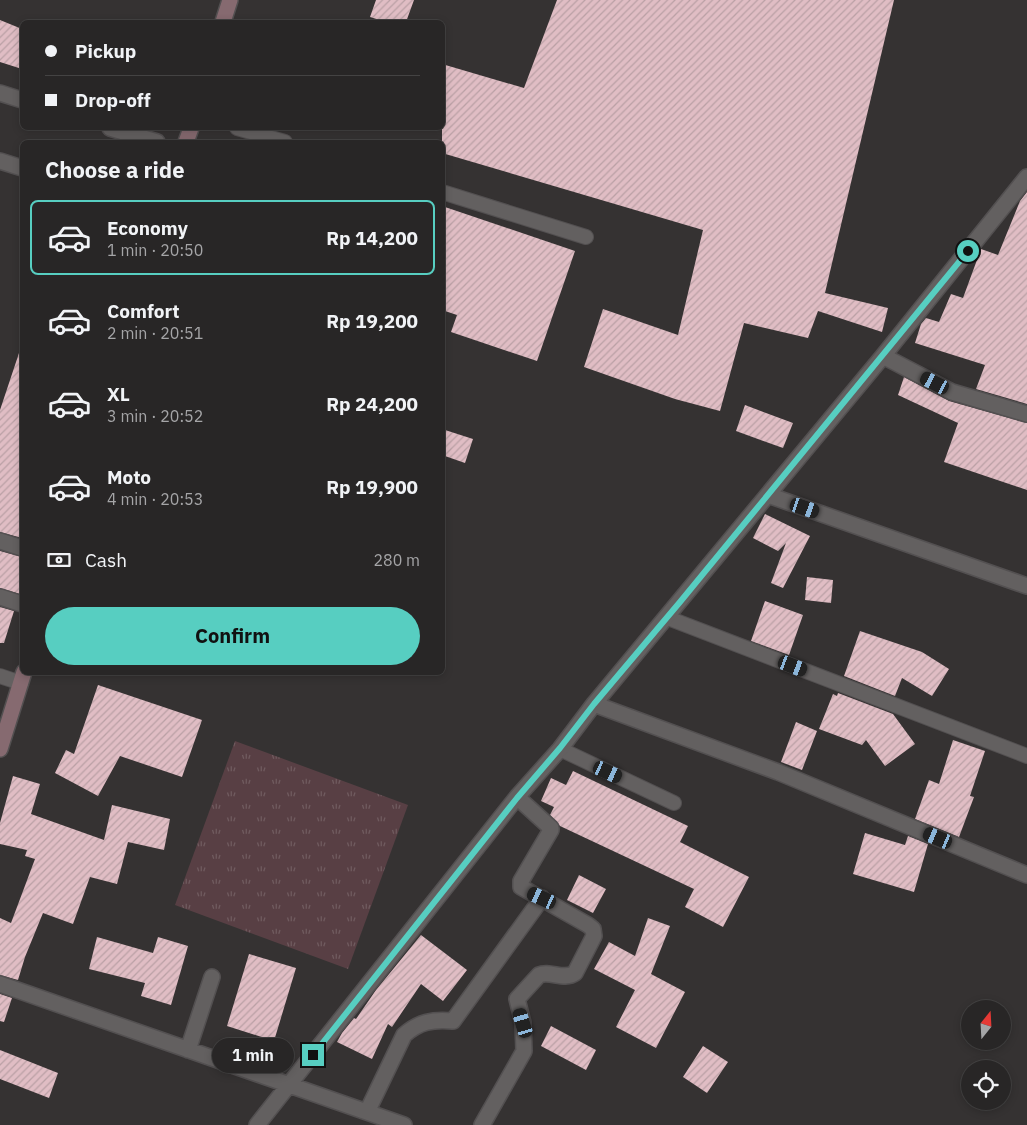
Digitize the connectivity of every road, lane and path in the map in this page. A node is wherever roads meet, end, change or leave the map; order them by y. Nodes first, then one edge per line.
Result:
1 (230, 0) edge
2 (224, 20) edge
3 (0, 93) edge
4 (20, 99) edge
5 (117, 130) edge
6 (244, 130) edge
7 (150, 140) edge
8 (278, 140) edge
9 (0, 161) edge
10 (20, 167) edge
11 (1027, 177) edge
12 (445, 193) edge
13 (586, 237) dead end
14 (883, 356) junction
15 (1027, 414) edge
16 (768, 495) junction
17 (0, 541) edge
18 (20, 547) edge
19 (1027, 586) edge
20 (0, 597) edge
21 (20, 603) edge
22 (668, 618) junction
23 (0, 676) edge
24 (23, 678) edge
25 (594, 704) junction
26 (560, 748) junction
27 (0, 749) edge
28 (1027, 756) edge
29 (517, 798) junction
30 (674, 803) dead end
31 (1027, 875) edge
32 (542, 898) junction
33 (212, 977) dead end
34 (0, 984) edge
35 (188, 1050) junction
36 (289, 1085) junction
37 (367, 1112) junction
38 (257, 1125) edge
39 (404, 1125) edge
40 (482, 1125) edge

1 - 2 main road
3 - 4 street
5 - 7 street
6 - 8 lane
9 - 10 street
11 - 14 street
12 - 13 lane
14 - 15 street
14 - 16 street
16 - 19 street
16 - 22 street
17 - 18 street
20 - 21 street
22 - 25 street
22 - 28 lane
23 - 24 lane
24 - 27 main road
25 - 26 street
25 - 31 street
26 - 29 street
26 - 30 lane
29 - 32 street
29 - 36 street
32 - 37 street
32 - 40 street
33 - 35 street
34 - 35 street
35 - 36 street
36 - 37 street
36 - 38 street
37 - 39 street

